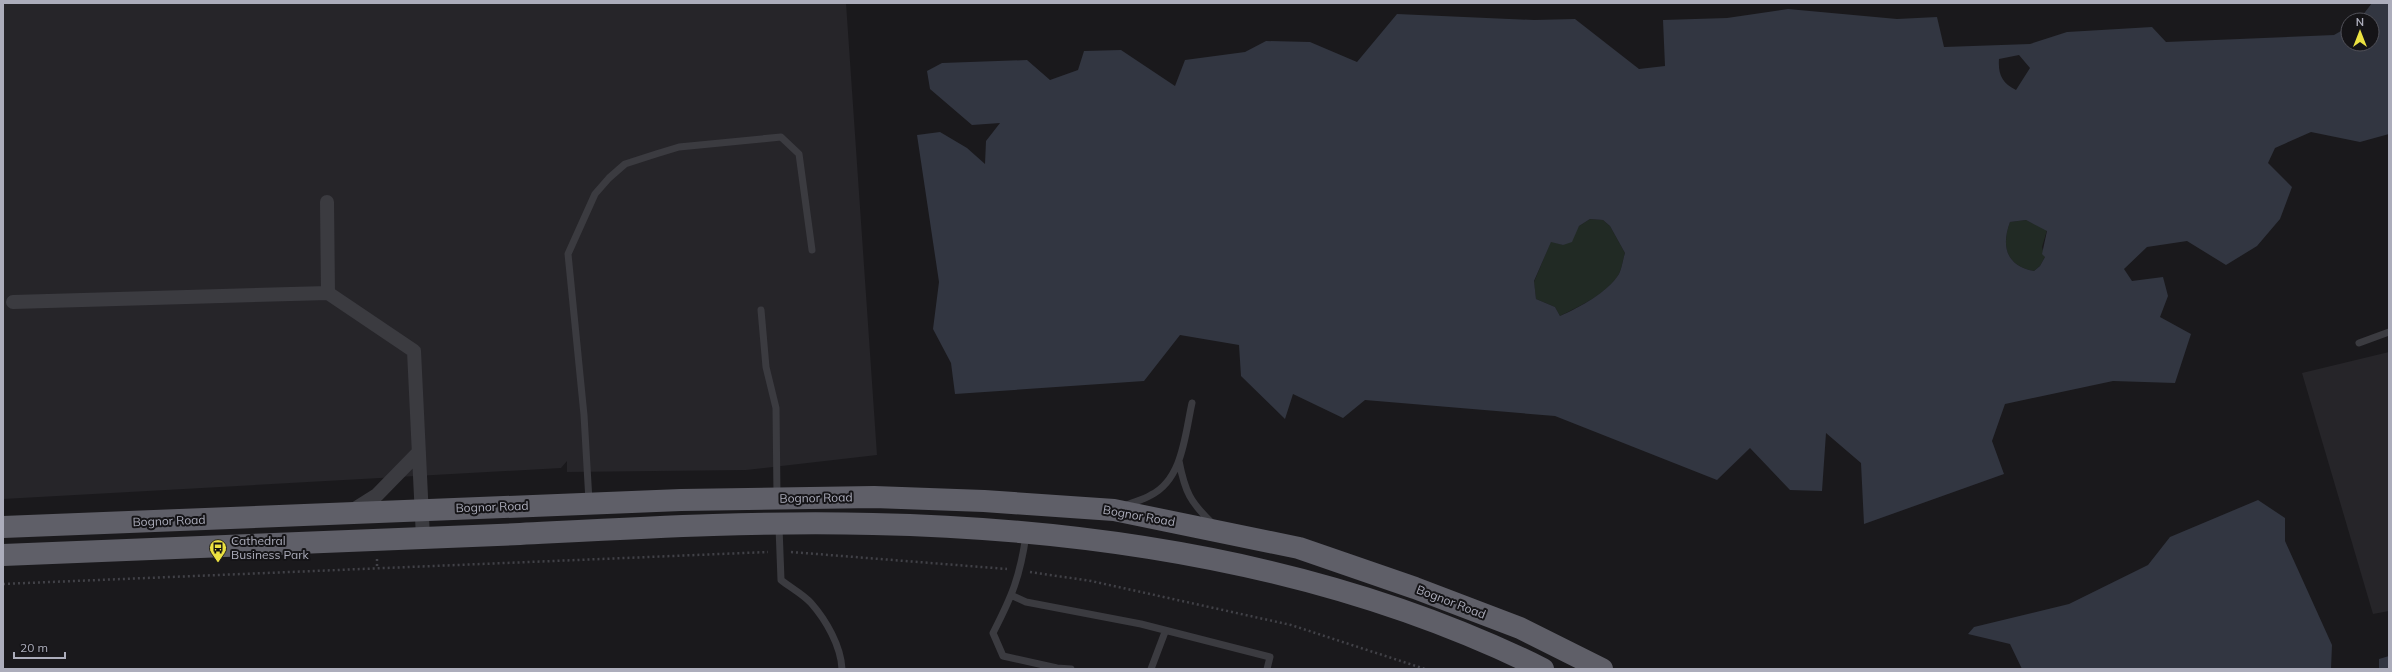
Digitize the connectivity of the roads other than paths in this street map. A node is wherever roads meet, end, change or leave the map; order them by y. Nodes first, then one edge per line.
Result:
1 (327, 202) dead end
2 (812, 250) dead end
3 (328, 293) junction
4 (12, 302) dead end
5 (761, 310) dead end
6 (2389, 332) edge
7 (2359, 343) dead end
8 (1192, 403) dead end
9 (419, 452) junction
10 (1179, 461) junction
11 (777, 499) junction
12 (590, 504) junction
13 (422, 510) junction
14 (1114, 510) junction
15 (348, 513) junction
16 (779, 524) junction
17 (3, 527) edge
18 (1026, 531) junction
19 (1220, 531) junction
20 (423, 538) junction
21 (3, 555) edge
22 (1013, 596) junction
23 (1165, 632) junction
24 (842, 669) edge
25 (1071, 669) edge
26 (1151, 669) edge
27 (1266, 669) edge
28 (1543, 669) edge
29 (1602, 669) edge

1 - 3 street
2 - 12 lane
3 - 4 street
3 - 9 street
5 - 11 lane
6 - 7 lane
8 - 10 lane
9 - 13 street
9 - 15 street
10 - 14 lane
10 - 19 lane
11 - 12 highway, Bognor Road
11 - 14 highway, Bognor Road
12 - 13 highway, Bognor Road
13 - 15 highway, Bognor Road
13 - 20 street
14 - 19 highway, Bognor Road
15 - 17 highway, Bognor Road
16 - 18 highway, Bognor Road
16 - 20 highway, Bognor Road
16 - 24 lane
18 - 22 lane
18 - 28 highway, Bognor Road
19 - 29 highway, Bognor Road
20 - 21 highway, Bognor Road
22 - 23 lane
22 - 25 lane
23 - 26 lane
23 - 27 lane

